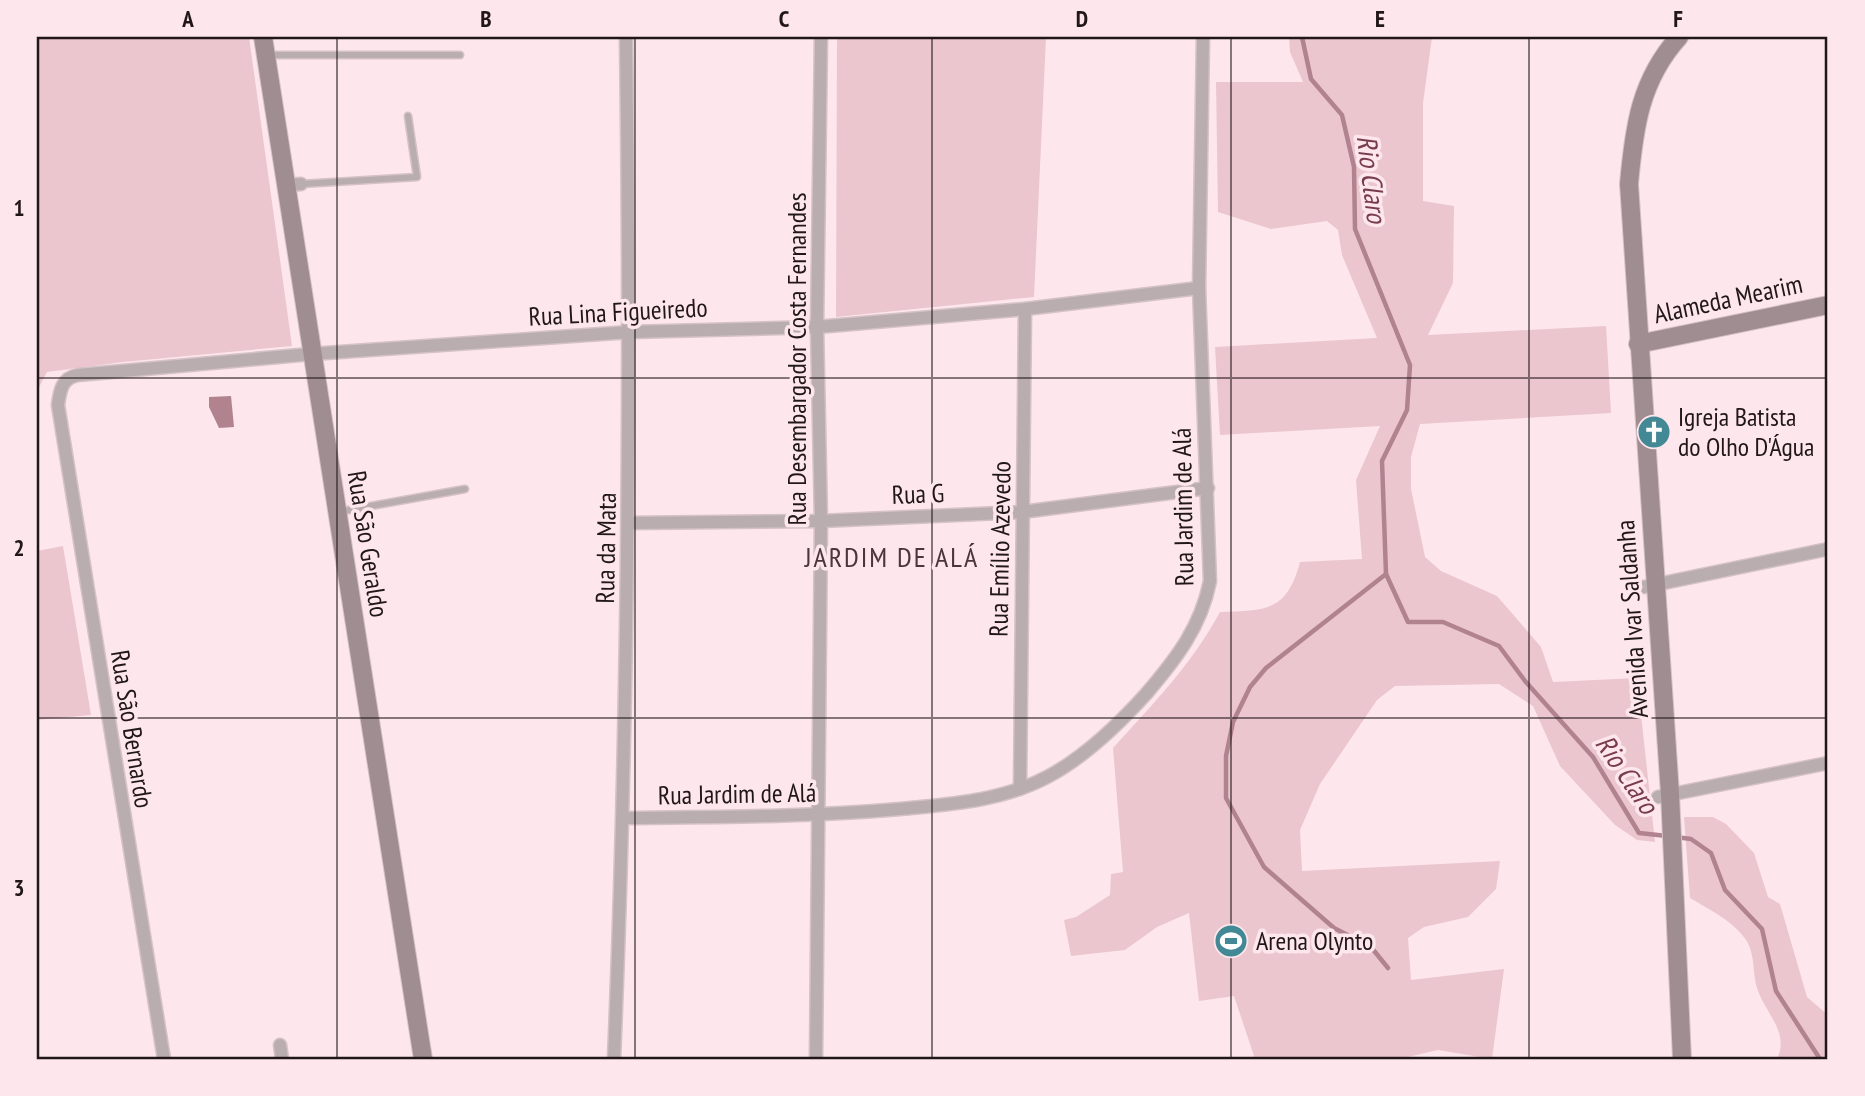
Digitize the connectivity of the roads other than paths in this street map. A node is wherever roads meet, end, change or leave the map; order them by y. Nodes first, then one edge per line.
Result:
1 (263, 37) edge
2 (626, 37) edge
3 (821, 37) edge
4 (1203, 37) edge
5 (1679, 37) edge
6 (271, 55) junction
7 (460, 55) dead end
8 (408, 116) dead end
9 (293, 185) junction
10 (1199, 288) junction
11 (1828, 305) edge
12 (1025, 309) junction
13 (817, 327) junction
14 (630, 332) junction
15 (1638, 344) junction
16 (311, 354) junction
17 (58, 405) joint
18 (1208, 488) junction
19 (465, 489) dead end
20 (336, 512) junction
21 (1022, 512) junction
22 (821, 521) junction
23 (629, 523) junction
24 (1828, 550) edge
25 (1650, 586) junction
26 (1828, 763) edge
27 (1020, 789) junction
28 (1664, 795) junction
29 (816, 816) junction
30 (624, 818) junction
31 (1667, 857) junction
32 (279, 1045) dead end
33 (164, 1059) edge
34 (282, 1059) edge
35 (423, 1059) edge
36 (614, 1059) edge
37 (816, 1059) edge
38 (1671, 1059) edge
39 (1682, 1059) edge

1 - 6 main road, Rua São Geraldo
2 - 14 street, Rua da Mata
3 - 13 street, Rua Desembargador Costa Fernandes
4 - 10 street, Rua Jardim de Alá
5 - 15 main road, Avenida Ivar Saldanha
6 - 7 lane
6 - 9 main road, Rua São Geraldo
8 - 9 lane
9 - 16 main road, Rua São Geraldo
10 - 12 street, Rua Lina Figueiredo
10 - 18 street, Rua Jardim de Alá
11 - 15 main road, Alameda Mearim
12 - 13 street, Rua Lina Figueiredo
12 - 21 street, Rua Emílio Azevedo
13 - 14 street, Rua Lina Figueiredo
13 - 22 street, Rua Desembargador Costa Fernandes
14 - 16 street, Rua Lina Figueiredo
14 - 23 street, Rua da Mata
15 - 25 main road, Avenida Ivar Saldanha
16 - 17 street, Rua Lina Figueiredo
16 - 20 main road, Rua São Geraldo
17 - 33 street, Rua São Bernardo
18 - 21 street, Rua G
18 - 27 street, Rua Jardim de Alá
19 - 20 lane
20 - 35 main road, Rua São Geraldo
21 - 22 street, Rua G
21 - 27 street, Rua Emílio Azevedo
22 - 23 street, Rua G
22 - 29 street, Rua Desembargador Costa Fernandes
23 - 30 street, Rua da Mata
24 - 25 street
25 - 28 main road, Avenida Ivar Saldanha
26 - 28 street
27 - 29 street, Rua Jardim de Alá
28 - 31 main road, Avenida Ivar Saldanha
29 - 30 street, Rua Jardim de Alá
29 - 37 street, Rua Desembargador Costa Fernandes
30 - 36 street, Rua da Mata
31 - 38 main road, Avenida Ivar Saldanha
31 - 39 main road, Avenida Ivar Saldanha
32 - 34 street

